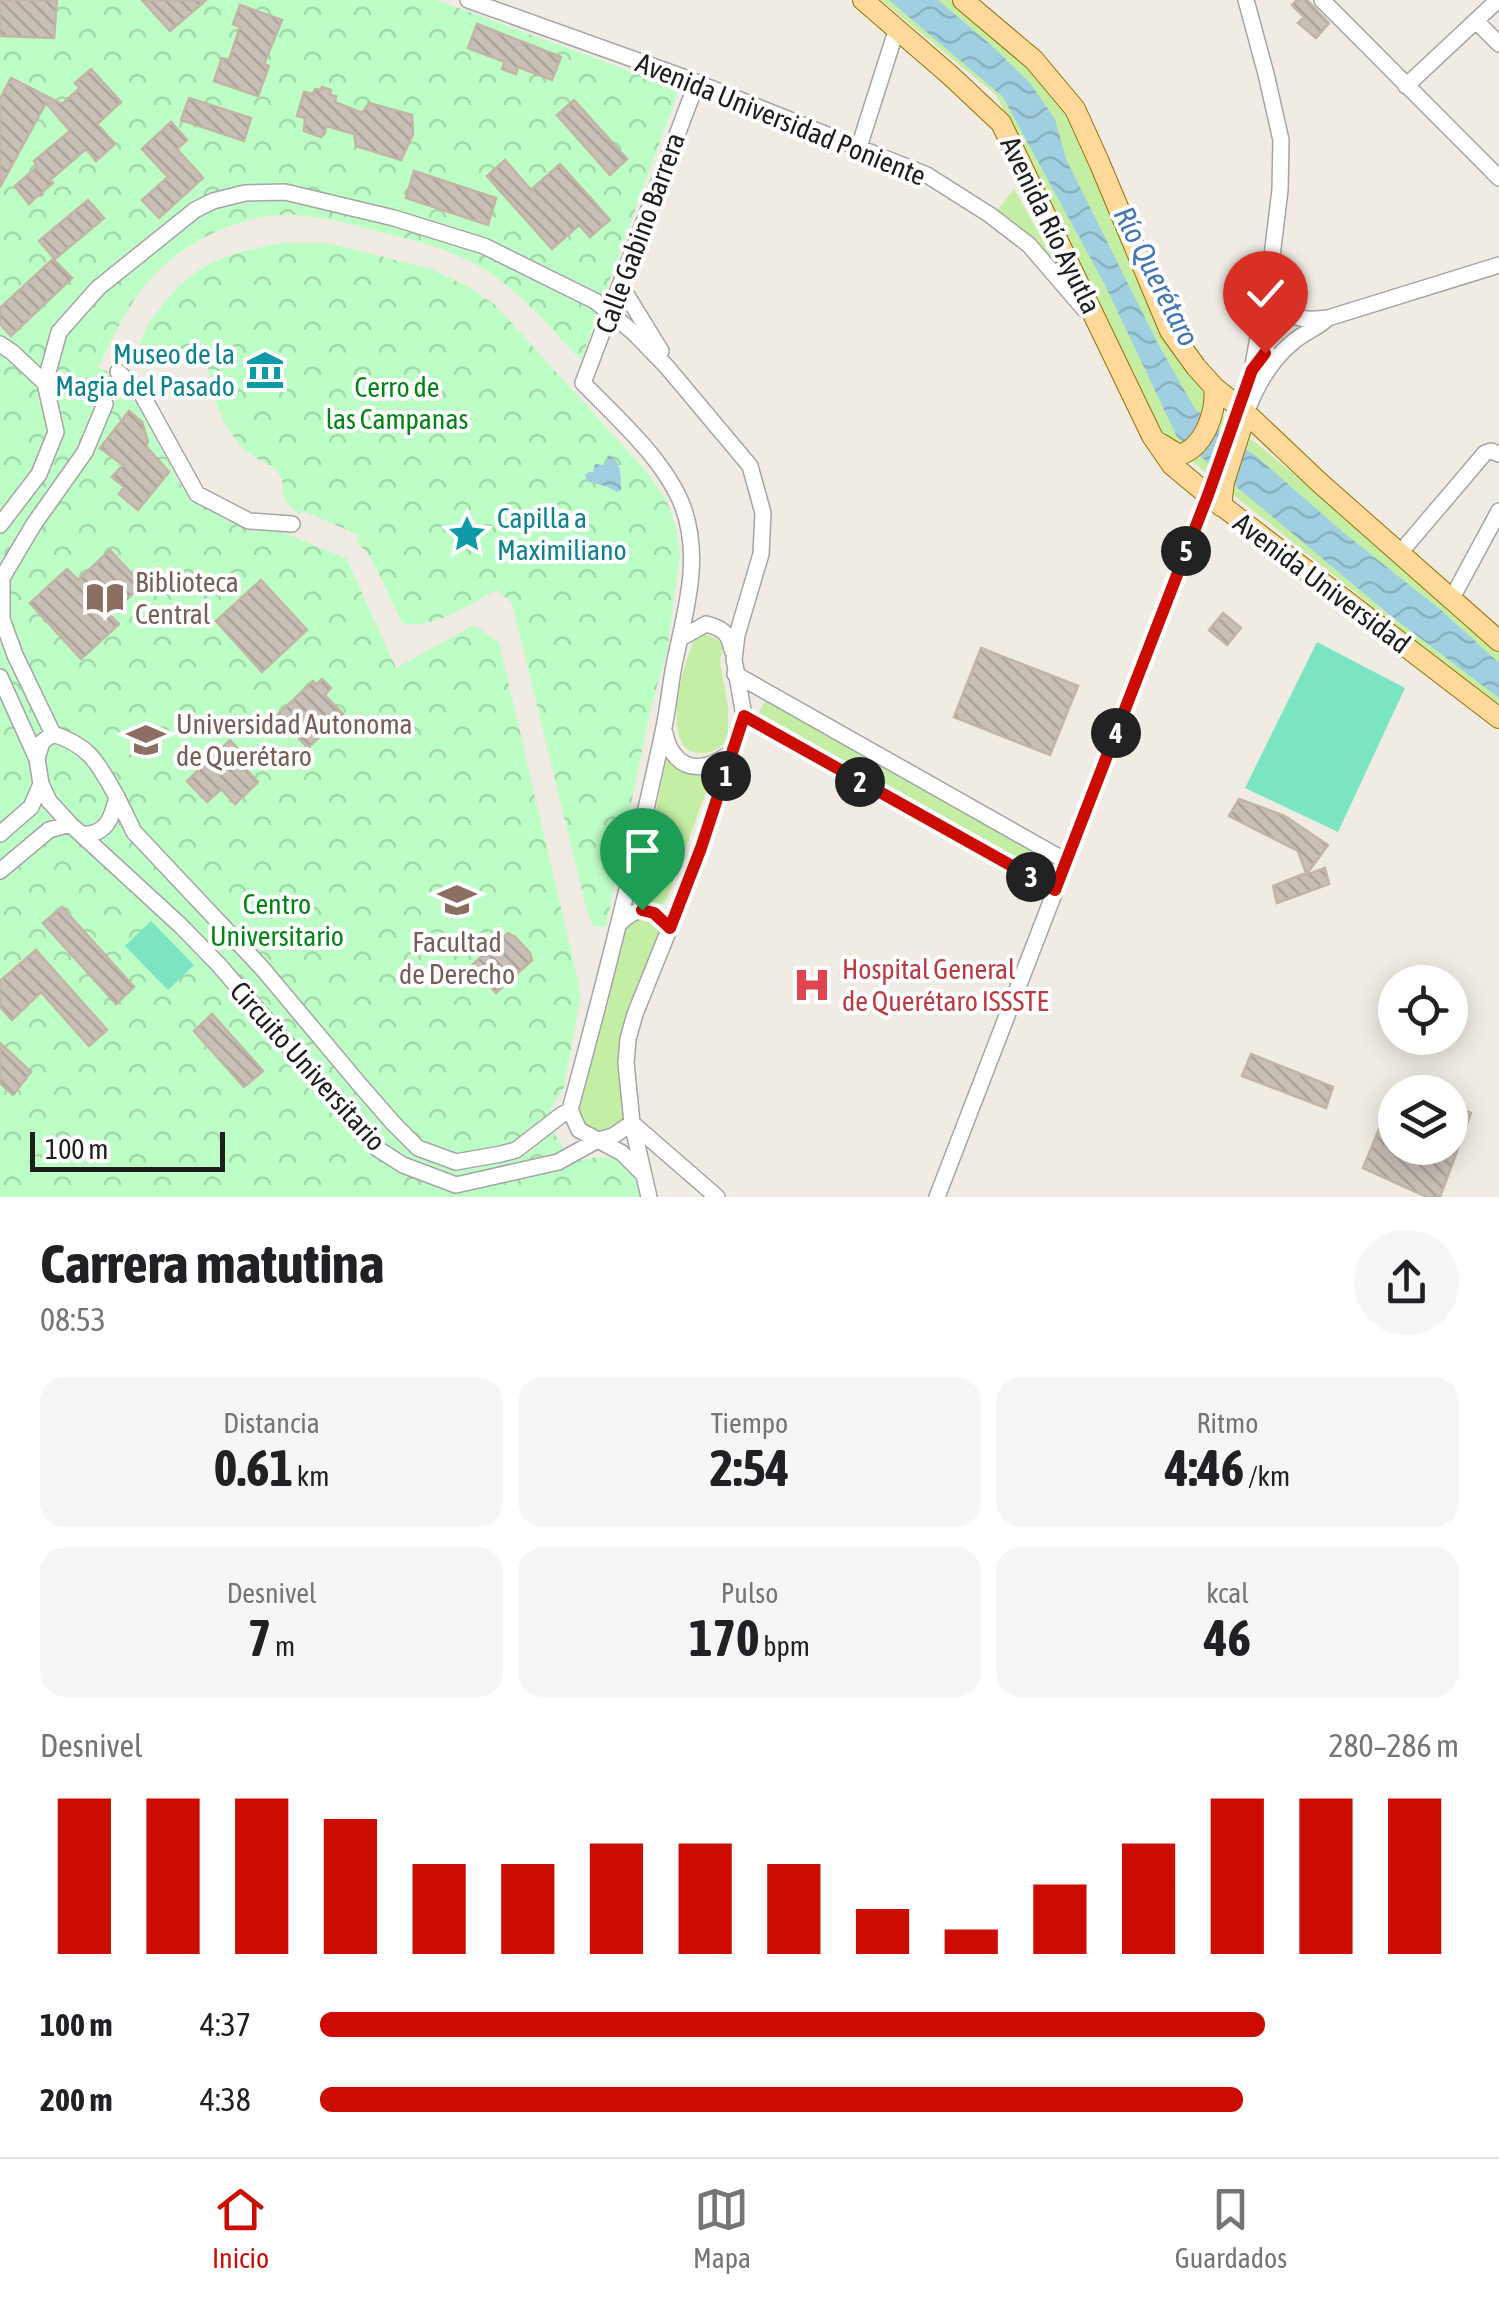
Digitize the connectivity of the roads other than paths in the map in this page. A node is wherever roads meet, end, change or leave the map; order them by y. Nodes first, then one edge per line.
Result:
1 (468, 0) edge
2 (863, 0) edge
3 (963, 0) edge
4 (1246, 0) edge
5 (1322, 0) edge
6 (1498, 0) edge
7 (1477, 22) junction
8 (897, 28) junction
9 (1499, 44) edge
10 (697, 82) junction
11 (1406, 86) junction
12 (859, 147) junction
13 (1499, 178) edge
14 (1499, 266) edge
15 (1270, 273) junction
16 (1499, 273) edge
17 (622, 286) junction
18 (611, 314) junction
19 (1324, 321) junction
20 (1103, 331) junction
21 (0, 344) edge
22 (667, 367) junction
23 (1252, 370) junction
24 (118, 372) dead end
25 (45, 384) junction
26 (1214, 388) junction
27 (1240, 417) junction
28 (1152, 436) junction
29 (1499, 454) edge
30 (1217, 489) junction
31 (1499, 511) edge
32 (292, 524) dead end
33 (0, 525) edge
34 (1399, 554) junction
35 (1451, 600) junction
36 (681, 638) junction
37 (1499, 642) edge
38 (734, 666) junction
39 (0, 677) edge
40 (744, 716) junction
41 (1499, 718) edge
42 (664, 728) junction
43 (53, 734) junction
44 (733, 752) junction
45 (37, 760) junction
46 (41, 784) junction
47 (117, 797) junction
48 (76, 829) junction
49 (0, 834) edge
50 (1066, 861) junction
51 (0, 871) edge
52 (1055, 890) junction
53 (619, 924) junction
54 (670, 928) junction
55 (570, 1110) junction
56 (632, 1123) junction
57 (596, 1141) junction
58 (516, 1150) junction
59 (524, 1170) junction
60 (643, 1174) junction
61 (650, 1197) edge
62 (717, 1197) edge
63 (936, 1197) edge

1 - 10 street, Avenida Universidad Poniente
2 - 8 main road, Avenida Río Ayutla
3 - 26 main road
4 - 15 street
5 - 11 street
6 - 7 street
7 - 9 street
7 - 11 street
8 - 12 street
8 - 20 main road, Avenida Río Ayutla
10 - 12 street, Avenida Universidad Poniente
10 - 17 street, Calle Gabino Barrera
11 - 13 street
12 - 20 street, Avenida Universidad Poniente
14 - 19 street
15 - 19 street
15 - 23 street
16 - 19 street
17 - 18 street, Calle Gabino Barrera
17 - 22 street
18 - 22 street
18 - 25 street
18 - 36 street, Calle Gabino Barrera
19 - 23 street
19 - 27 street
20 - 28 main road, Avenida Universidad
21 - 25 street
22 - 38 street
23 - 27 street
24 - 32 street
25 - 33 street
25 - 43 street
26 - 27 main road
26 - 28 main road
27 - 30 main road
27 - 34 main road
28 - 30 main road, Avenida Universidad
29 - 34 street
30 - 41 main road, Avenida Universidad
30 - 50 street
31 - 35 street
34 - 35 main road
35 - 37 main road
36 - 38 street
36 - 42 street
38 - 40 street
38 - 50 street
39 - 45 street
40 - 44 street
40 - 52 street
42 - 44 street
42 - 53 street
43 - 45 street
43 - 47 street, Circuito Universitario
44 - 54 street
45 - 46 street
46 - 48 street, Circuito Universitario
46 - 49 street
47 - 48 street
47 - 58 street, Circuito Universitario
48 - 51 street
48 - 59 street, Circuito Universitario
50 - 52 street
52 - 63 street
53 - 54 street
53 - 55 street
54 - 56 street
55 - 57 street
55 - 58 street
56 - 57 street
56 - 60 street
56 - 62 street
57 - 59 street, Circuito Universitario
57 - 60 street
58 - 59 street
60 - 61 street

